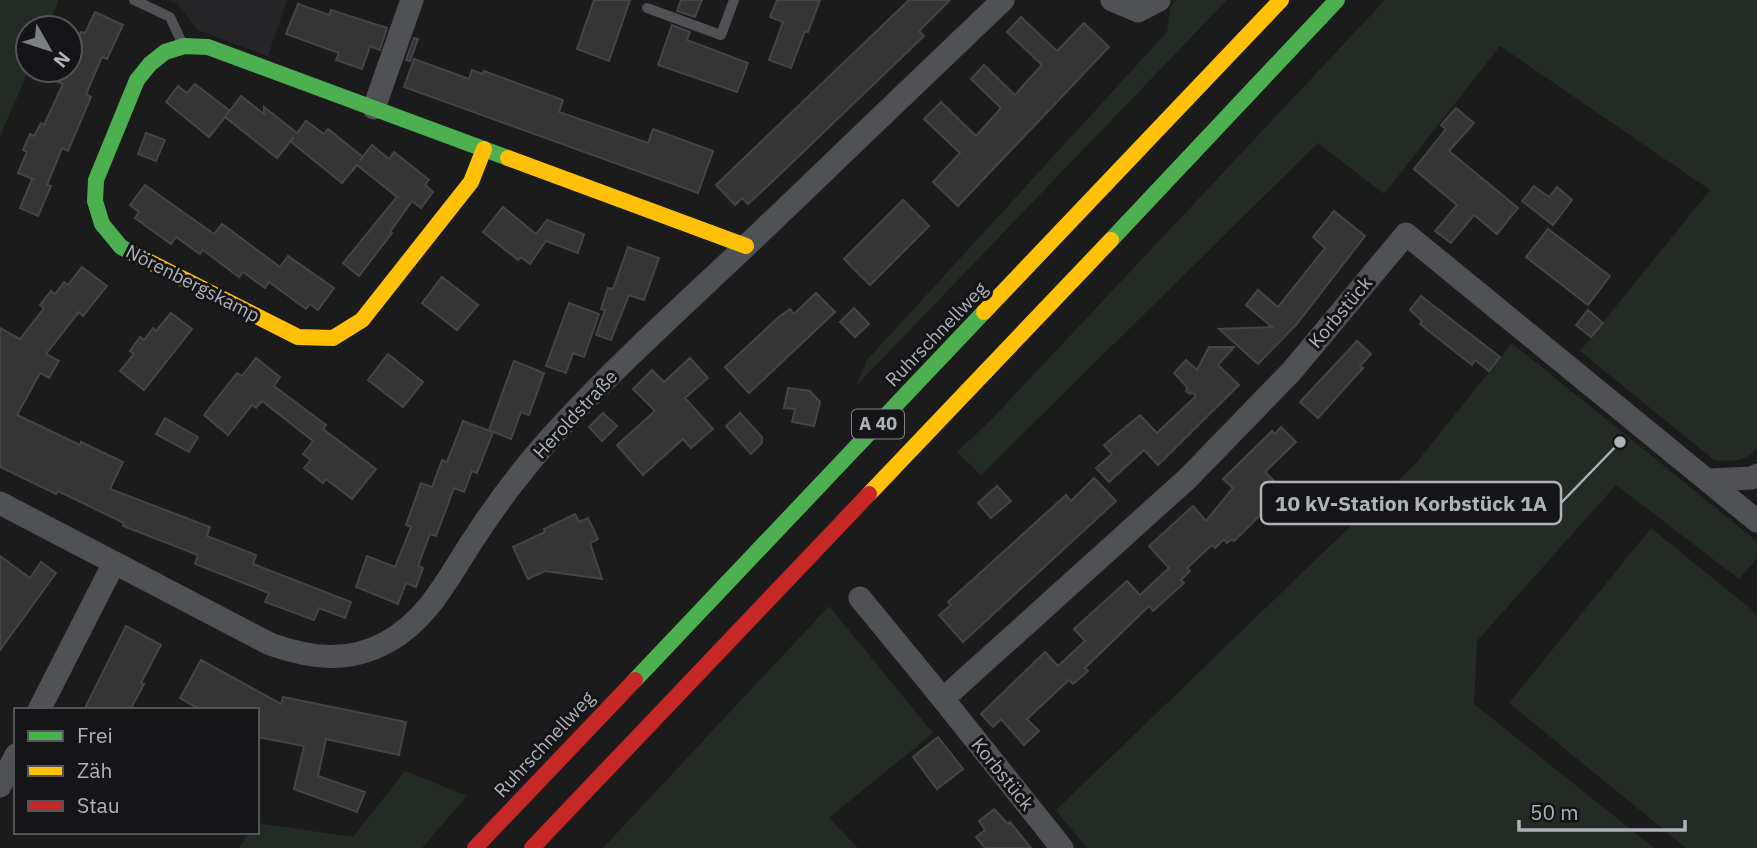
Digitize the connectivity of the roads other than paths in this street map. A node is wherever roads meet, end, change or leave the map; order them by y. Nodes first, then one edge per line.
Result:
1 (134, 0) edge
2 (412, 0) edge
3 (734, 0) edge
4 (1003, 0) edge
5 (1112, 0) edge
6 (1159, 0) edge
7 (1281, 0) edge
8 (1338, 0) edge
9 (647, 8) dead end
10 (184, 46) junction
11 (374, 108) junction
12 (484, 149) junction
13 (746, 246) junction
14 (1757, 475) edge
15 (1709, 480) junction
16 (0, 503) edge
17 (1757, 521) edge
18 (114, 563) junction
19 (860, 598) dead end
20 (943, 699) junction
21 (40, 708) edge
22 (14, 759) edge
23 (0, 786) edge
24 (475, 848) edge
25 (531, 848) edge
26 (1062, 848) edge

1 - 10 lane
2 - 11 street
3 - 9 lane
4 - 13 street, Heroldstraße
5 - 6 street
7 - 24 main road, Ruhrschnellweg / A 40
8 - 25 main road, A 40
10 - 11 main road
10 - 12 main road, Nörenbergskamp
11 - 12 main road
12 - 13 main road
13 - 18 street, Heroldstraße
14 - 15 street
15 - 17 street, Korbstück
15 - 20 street, Korbstück
16 - 18 street, Heroldstraße
18 - 21 street
19 - 20 street, Korbstück
20 - 26 street, Korbstück
22 - 23 street

